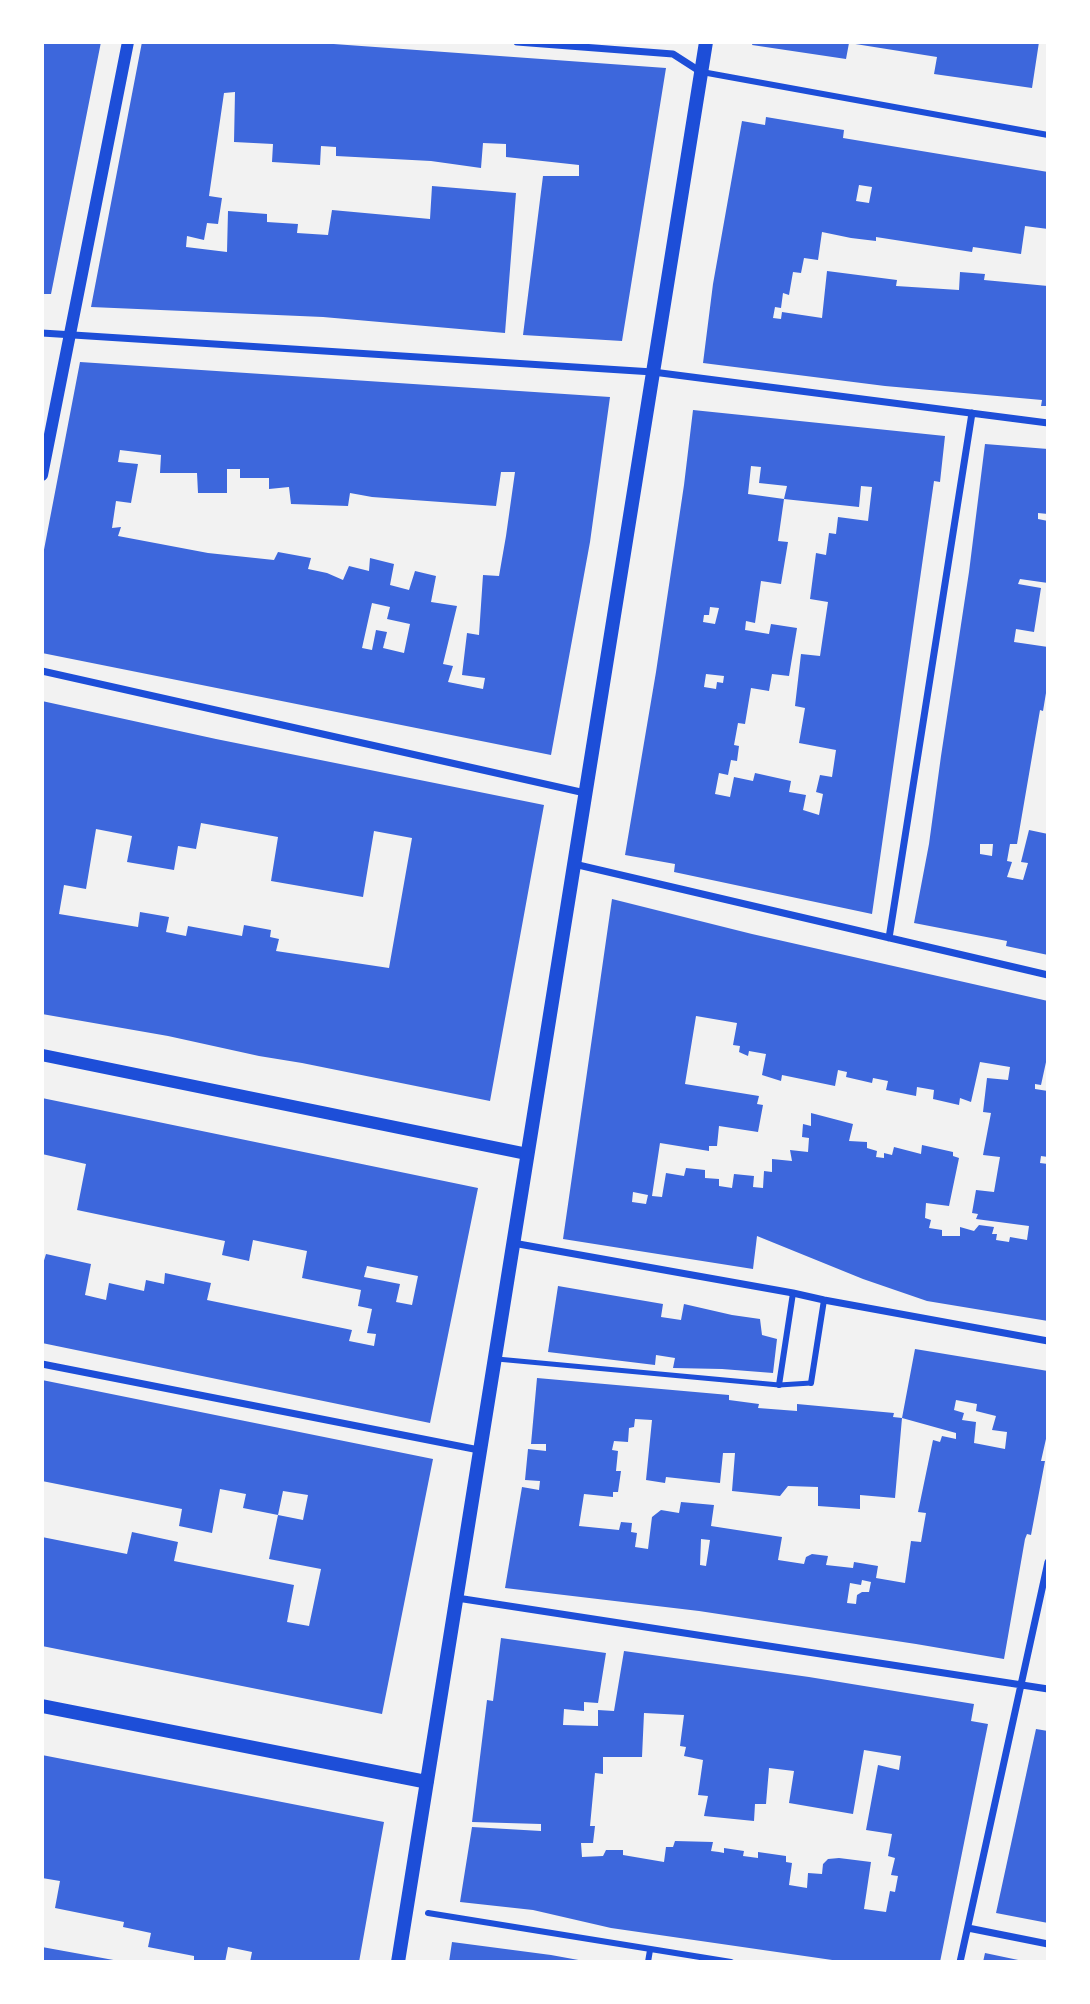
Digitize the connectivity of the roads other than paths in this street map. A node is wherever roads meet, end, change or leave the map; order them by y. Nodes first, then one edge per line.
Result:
1 (128, 42) edge
2 (517, 42) edge
3 (706, 42) edge
4 (701, 72) junction
5 (1048, 135) edge
6 (42, 334) edge
7 (69, 335) junction
8 (653, 372) junction
9 (972, 413) junction
10 (1048, 423) edge
11 (42, 475) edge
12 (42, 671) edge
13 (585, 793) junction
14 (573, 864) junction
15 (889, 938) junction
16 (1048, 975) edge
17 (42, 1055) edge
18 (527, 1154) junction
19 (513, 1243) junction
20 (793, 1293) junction
21 (824, 1300) junction
22 (1048, 1341) edge
23 (494, 1358) junction
24 (42, 1364) edge
25 (811, 1383) joint
26 (779, 1385) junction
27 (479, 1450) junction
28 (1048, 1562) edge
29 (456, 1598) junction
30 (1021, 1685) junction
31 (1048, 1689) edge
32 (42, 1706) edge
33 (426, 1782) junction
34 (428, 1913) dead end
35 (968, 1928) junction
36 (1048, 1944) edge
37 (650, 1950) junction
38 (398, 1962) edge
39 (648, 1962) edge
40 (731, 1962) edge
41 (960, 1962) edge

1 - 7 street
2 - 4 street
3 - 4 main road
4 - 5 street
4 - 8 main road
6 - 7 street
7 - 8 street
7 - 11 street
8 - 9 street
8 - 13 main road
9 - 10 street
9 - 15 street
12 - 13 street
13 - 14 main road
14 - 15 street
14 - 18 main road
15 - 16 street
17 - 18 street
18 - 19 main road
19 - 20 street
19 - 23 main road
20 - 21 street
20 - 26 street
21 - 22 street
21 - 25 street
23 - 26 lane
23 - 27 main road
24 - 27 street
25 - 26 lane
27 - 29 main road
28 - 30 street
29 - 30 street
29 - 33 main road
30 - 31 street
30 - 35 street
32 - 33 main road
33 - 38 main road
34 - 37 street
35 - 36 street
35 - 41 street
37 - 39 street
37 - 40 street

